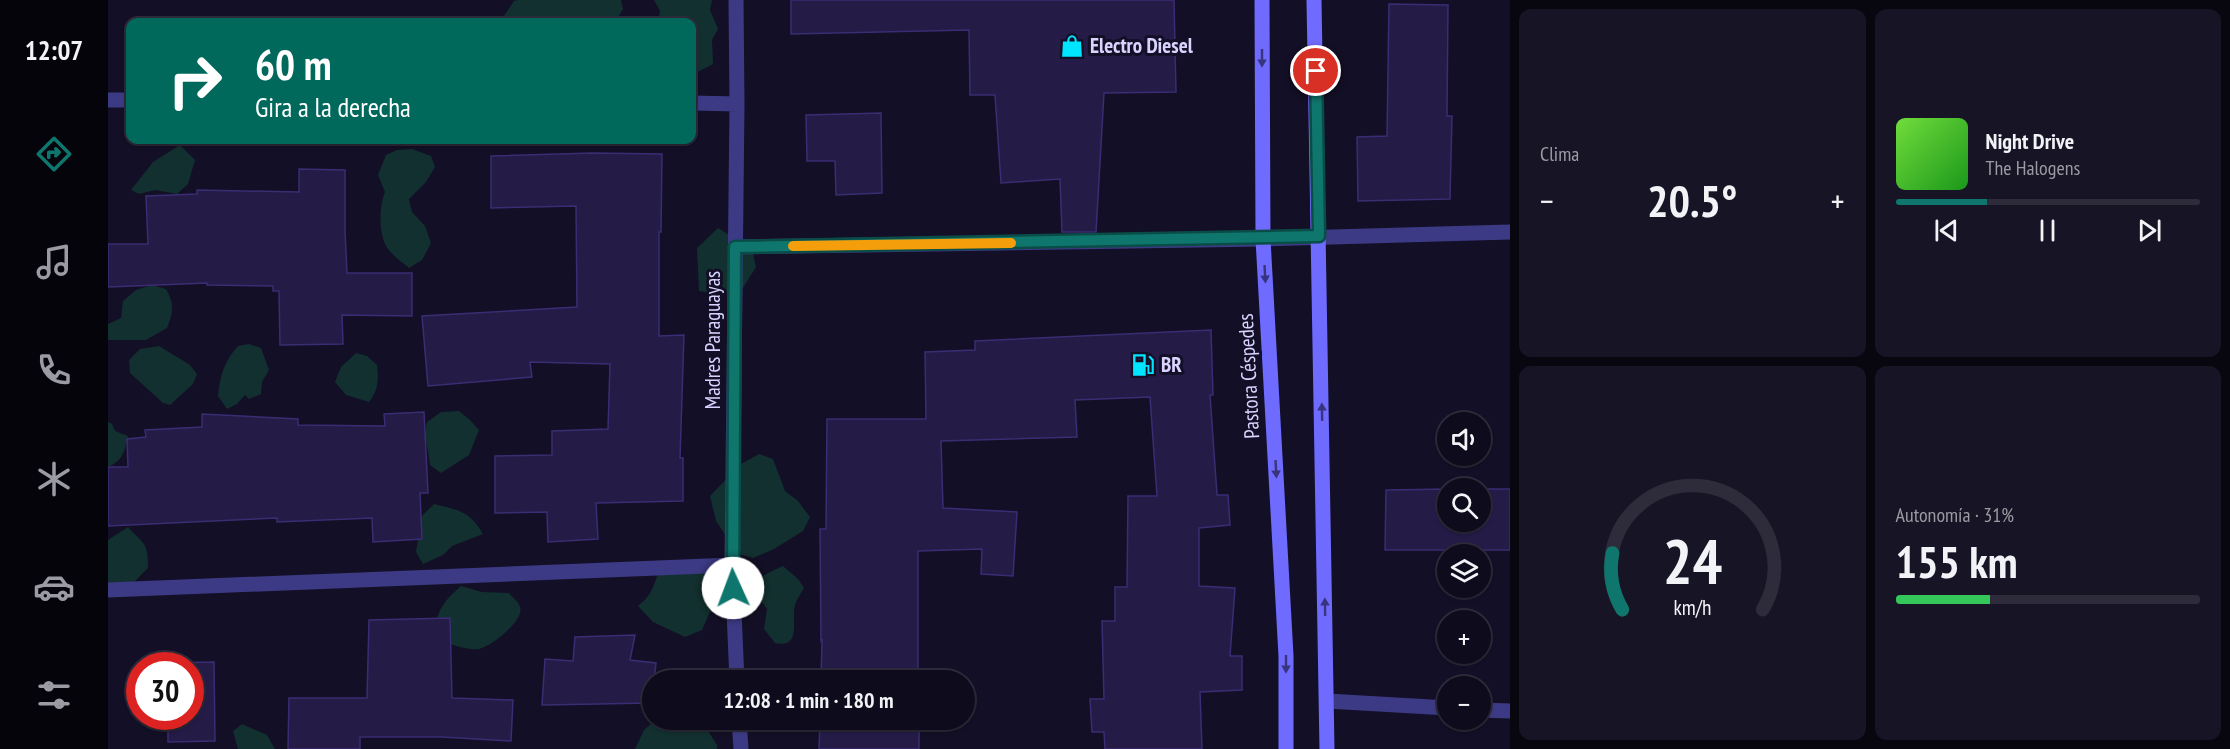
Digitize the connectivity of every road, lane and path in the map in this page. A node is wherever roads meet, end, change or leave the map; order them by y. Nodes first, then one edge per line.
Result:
1 (736, 0) edge
2 (1262, 0) edge
3 (1314, 0) edge
4 (108, 100) edge
5 (126, 100) edge
6 (696, 104) edge
7 (736, 104) junction
8 (1510, 232) edge
9 (1319, 236) junction
10 (1263, 239) junction
11 (735, 247) junction
12 (732, 565) junction
13 (108, 590) edge
14 (737, 670) edge
15 (1327, 701) junction
16 (1437, 707) edge
17 (1491, 710) edge
18 (1510, 711) edge
19 (740, 730) edge
20 (741, 749) edge
21 (1286, 749) edge
22 (1328, 749) edge

1 - 7 street, Madres Paraguayas
2 -> 10 main road, Pastora Céspedes
3 - 9 main road
4 - 5 street
6 - 7 street
7 - 11 street, Madres Paraguayas
8 - 9 street
9 - 10 street
15 -> 9 main road
10 - 11 street
10 -> 21 main road, Pastora Céspedes
11 - 12 street, Madres Paraguayas
12 - 13 street
12 - 14 street, Madres Paraguayas
15 - 16 street
15 - 22 main road
17 - 18 street
19 - 20 street

